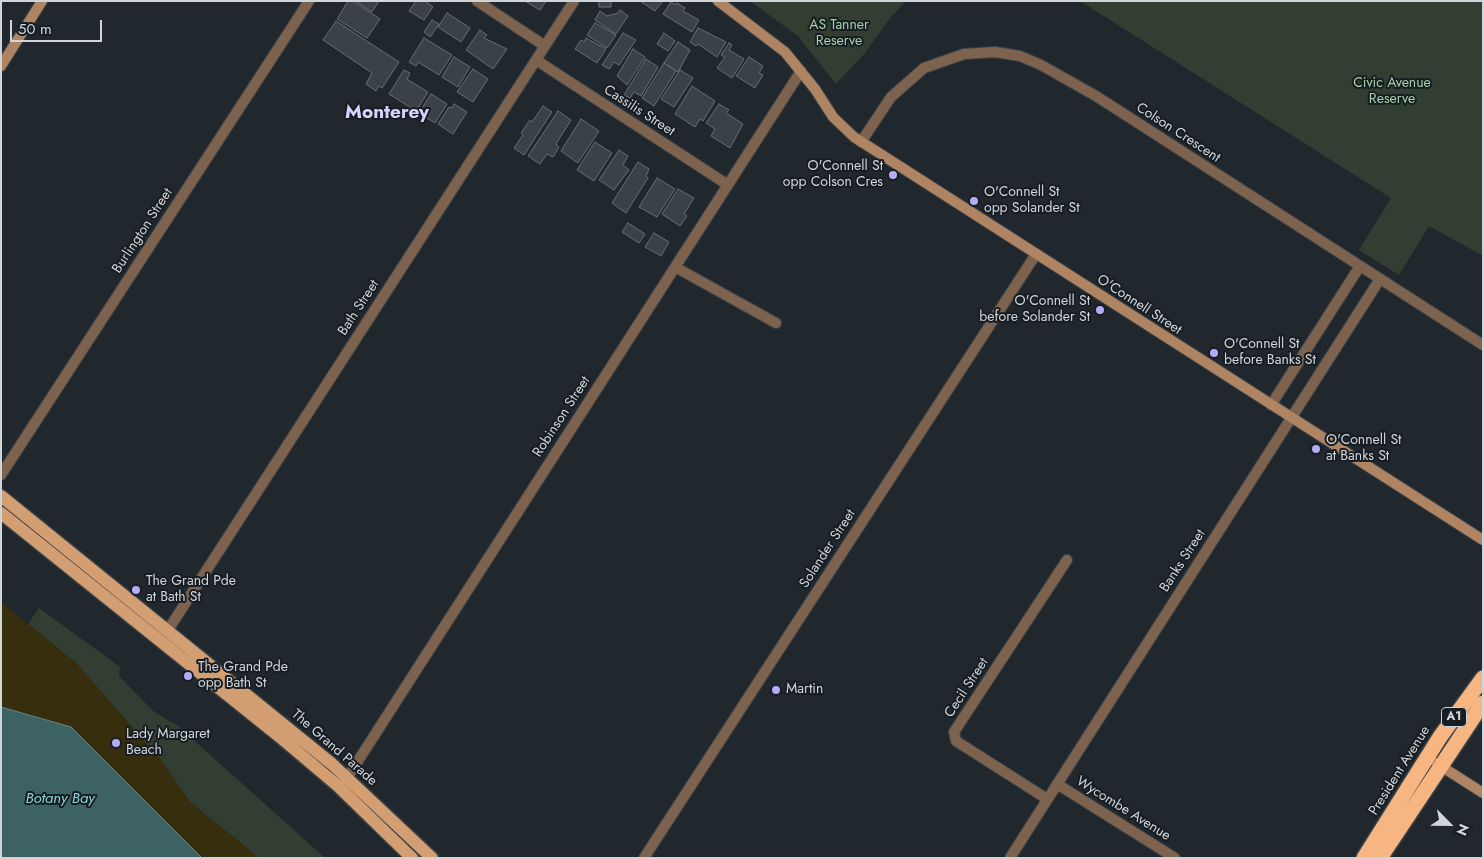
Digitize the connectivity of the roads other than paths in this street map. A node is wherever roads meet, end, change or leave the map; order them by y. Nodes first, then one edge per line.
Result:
1 (42, 1) edge
2 (308, 1) edge
3 (477, 1) edge
4 (574, 1) edge
5 (718, 1) edge
6 (545, 46) junction
7 (536, 60) junction
8 (1, 66) edge
9 (801, 71) junction
10 (861, 142) junction
11 (728, 185) junction
12 (1036, 254) junction
13 (1360, 266) junction
14 (675, 267) junction
15 (1380, 279) junction
16 (776, 323) dead end
17 (1483, 345) edge
18 (1271, 405) junction
19 (1291, 418) junction
20 (1, 475) edge
21 (1, 496) edge
22 (1, 513) edge
23 (1483, 540) edge
24 (1066, 560) dead end
25 (168, 630) junction
26 (1483, 678) edge
27 (1483, 703) edge
28 (1433, 761) junction
29 (347, 778) junction
30 (1056, 784) junction
31 (1483, 793) edge
32 (1047, 799) junction
33 (412, 858) edge
34 (432, 858) edge
35 (644, 858) edge
36 (1010, 858) edge
37 (1175, 858) edge
38 (1364, 858) edge
39 (1380, 858) edge

1 - 8 main road
2 - 20 street, Burlington Street
3 - 6 street
4 - 6 street, Bath Street
5 - 9 main road, O'Connell Street
6 - 7 street, Bath Street
7 - 11 street, Cassilis Street
7 - 25 street, Bath Street
9 - 10 main road, O'Connell Street
9 - 11 street, Robinson Street
10 - 12 main road, O'Connell Street
10 - 13 street, Colson Crescent
11 - 14 street, Robinson Street
12 - 18 main road, O'Connell Street
12 - 35 street, Solander Street
13 - 15 street, Colson Crescent
13 - 18 street
14 - 16 street
14 - 29 street, Robinson Street
15 - 17 street, Colson Crescent
15 - 19 street, Banks Street
18 - 19 main road, O'Connell Street
19 - 23 main road, O'Connell Street
19 - 30 street, Banks Street
21 - 25 main road, The Grand Parade
22 - 33 main road, The Grand Parade
24 - 32 street, Cecil Street
25 - 29 main road, The Grand Parade
26 - 28 highway, President Avenue / A1
27 - 28 highway, President Avenue / A1
28 - 31 main road
28 - 38 highway, President Avenue / A1
28 - 39 highway, President Avenue / A1
29 - 34 main road, The Grand Parade
30 - 32 street, Banks Street
30 - 37 street, Wycombe Avenue
32 - 36 street, Banks Street

